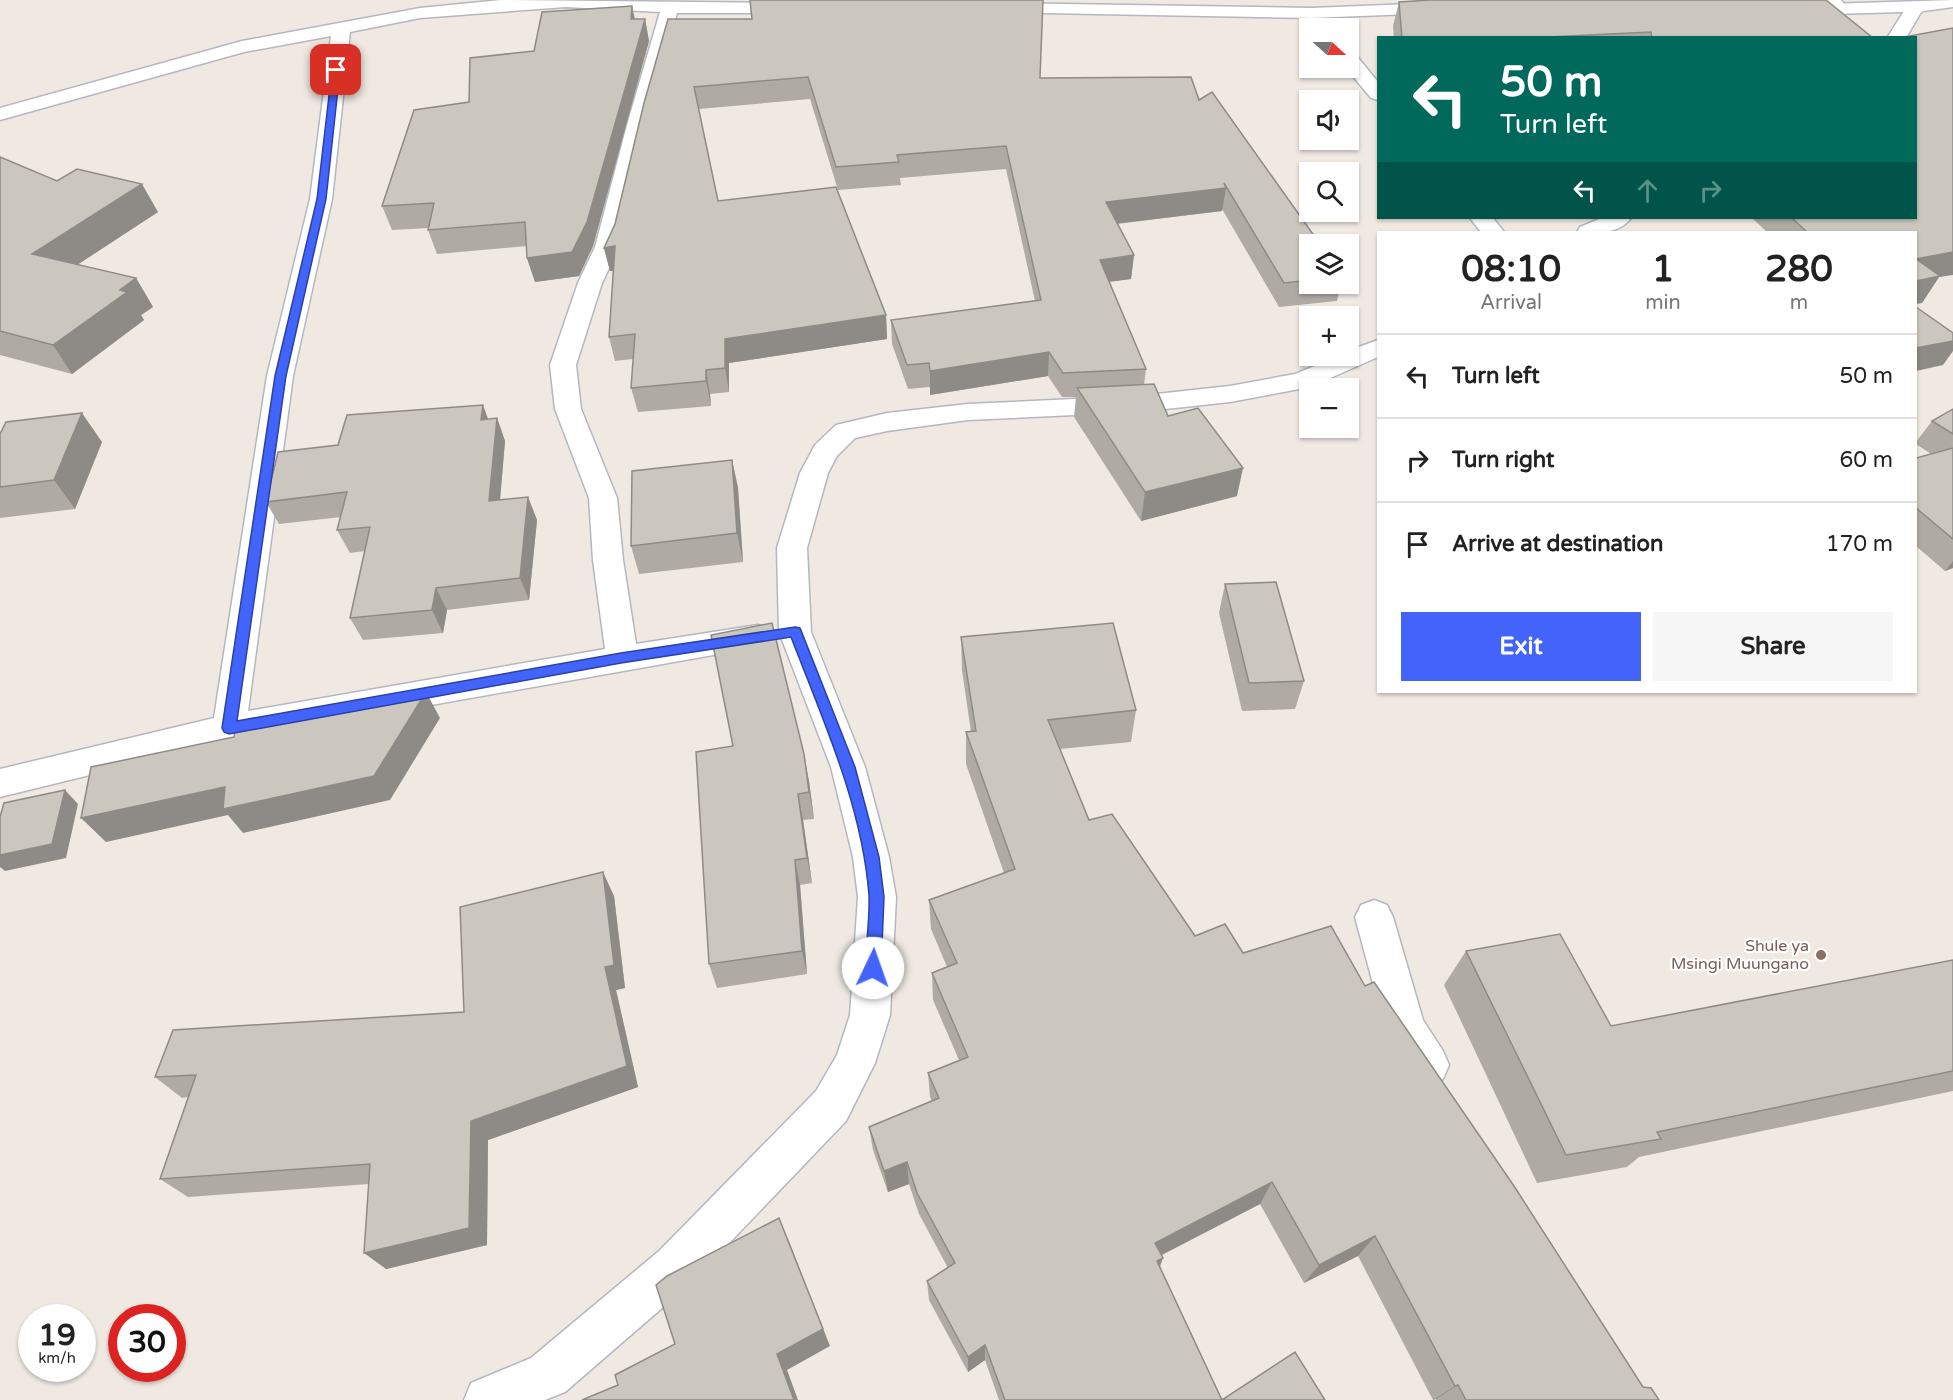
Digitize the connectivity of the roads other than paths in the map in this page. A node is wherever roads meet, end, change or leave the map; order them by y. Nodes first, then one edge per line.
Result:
1 (1953, 2) edge
2 (1434, 4) edge
3 (684, 5) edge
4 (1836, 5) edge
5 (809, 8) edge
6 (976, 8) edge
7 (1458, 9) edge
8 (1915, 9) junction
9 (1782, 10) edge
10 (1311, 13) junction
11 (1315, 18) edge
12 (342, 27) junction
13 (1897, 36) edge
14 (1359, 71) edge
15 (1377, 93) edge
16 (0, 114) edge
17 (1482, 219) edge
18 (1618, 219) edge
19 (1492, 231) edge
20 (1590, 231) edge
21 (1377, 348) edge
22 (795, 632) junction
23 (621, 658) junction
24 (229, 728) junction
25 (0, 783) edge
26 (1374, 918) dead end
27 (1450, 1099) edge
28 (488, 1400) edge

1 - 8 street
2 - 7 street
2 - 10 street
3 - 5 street
3 - 12 street
3 - 23 street
4 - 8 street
4 - 9 street
6 - 10 street
8 - 13 street
10 - 11 street
12 - 16 street
12 - 24 street
14 - 15 street
17 - 19 street
18 - 20 street
21 - 22 street
22 - 23 street
22 - 28 street
23 - 24 street
24 - 25 street
26 - 27 street

